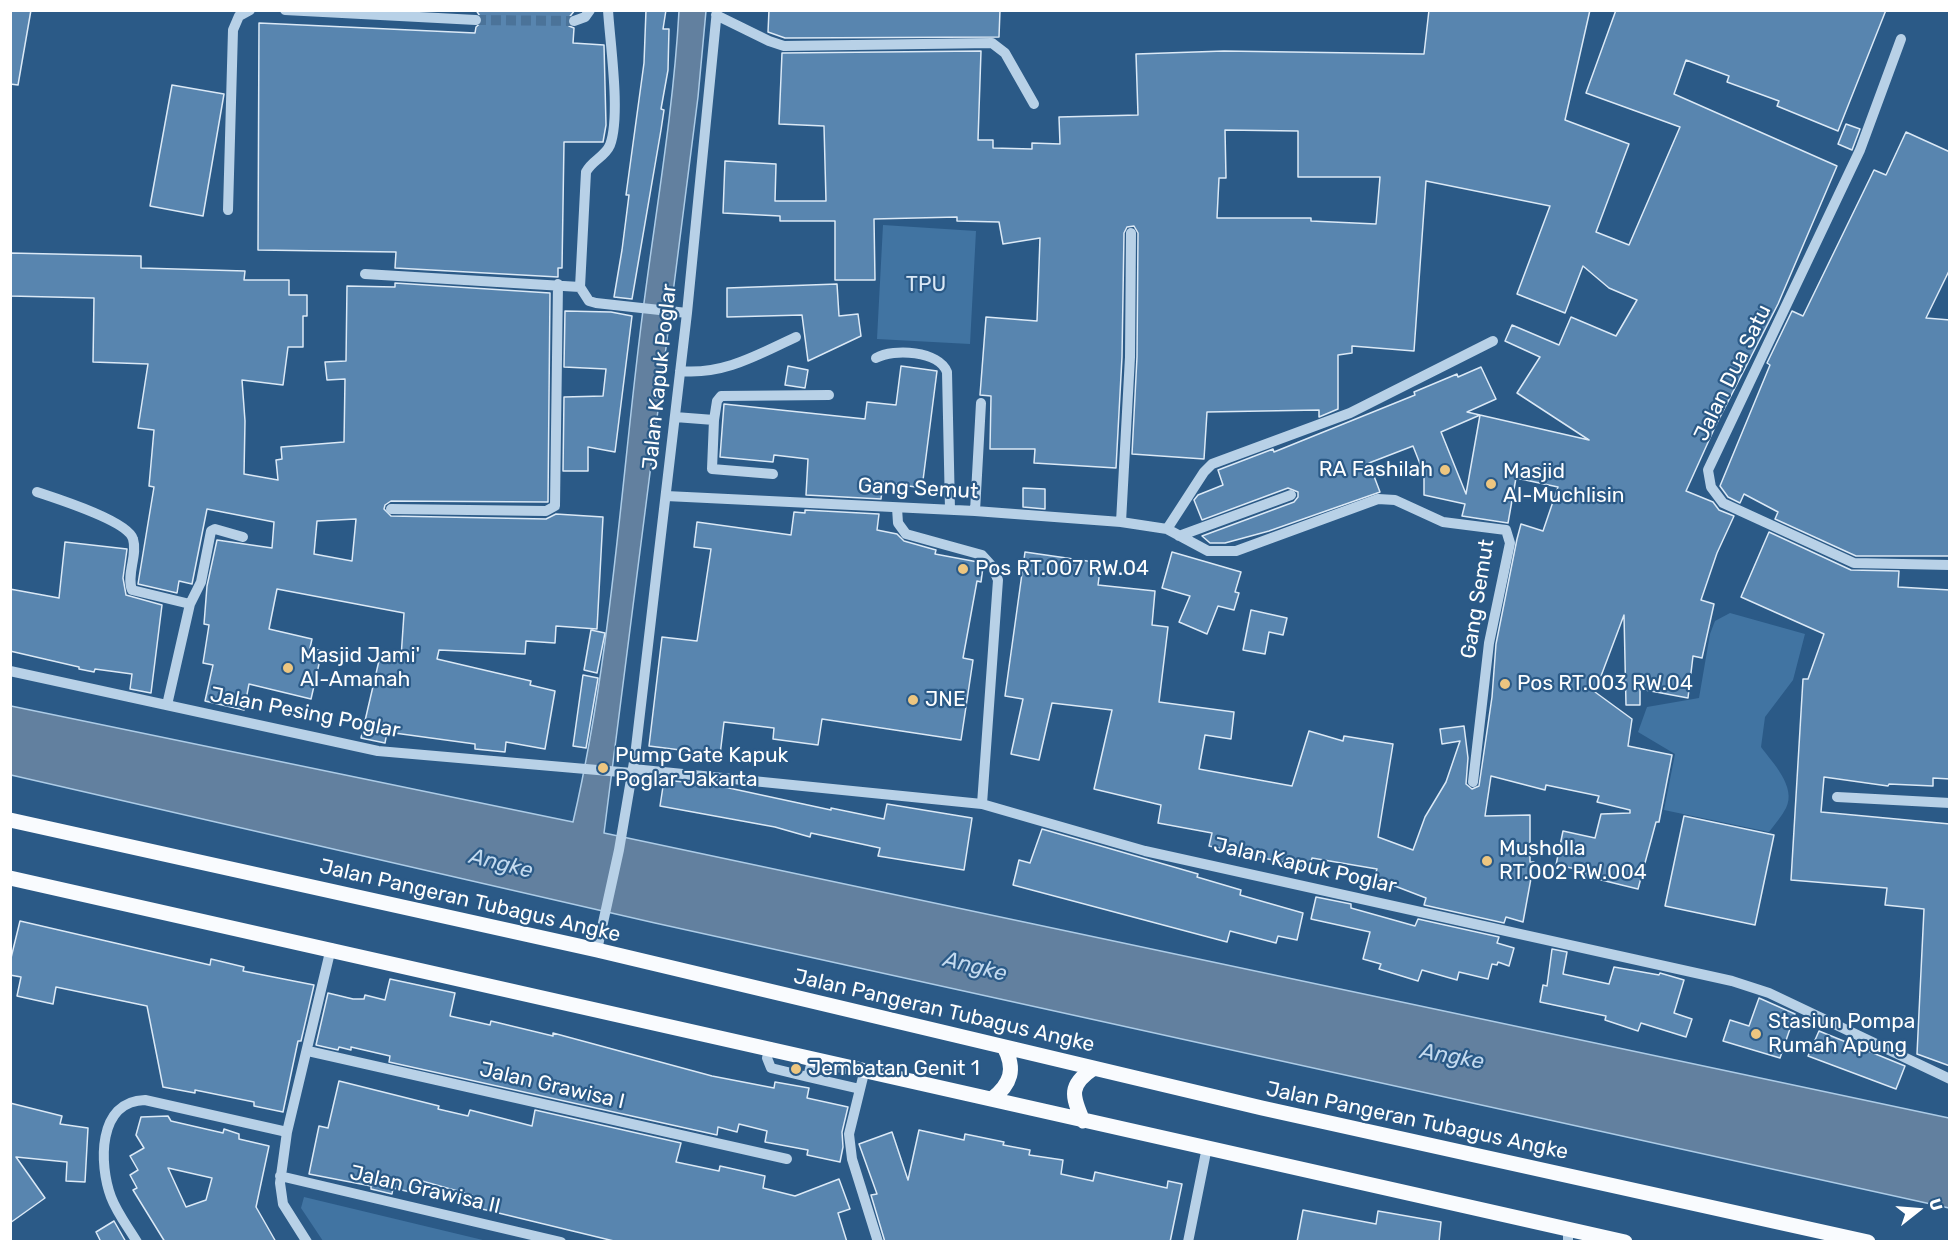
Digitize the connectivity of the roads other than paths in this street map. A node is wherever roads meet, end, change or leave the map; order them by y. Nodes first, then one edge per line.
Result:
1 (250, 10) edge
2 (285, 10) edge
3 (590, 10) edge
4 (608, 10) edge
5 (717, 13) edge
6 (476, 20) tunnel mouth
7 (574, 21) tunnel mouth
8 (1901, 39) dead end
9 (1034, 105) dead end
10 (228, 210) dead end
11 (1131, 233) dead end
12 (365, 274) dead end
13 (558, 284) junction
14 (580, 287) junction
15 (687, 313) junction
16 (796, 337) dead end
17 (1493, 341) dead end
18 (876, 358) dead end
19 (680, 371) junction
20 (829, 395) dead end
21 (981, 404) dead end
22 (675, 417) junction
23 (714, 420) junction
24 (773, 474) dead end
25 (37, 492) dead end
26 (1291, 495) dead end
27 (666, 496) junction
28 (897, 508) junction
29 (391, 509) dead end
30 (950, 510) junction
31 (975, 511) junction
32 (1121, 522) junction
33 (1167, 529) junction
34 (1179, 536) junction
35 (243, 537) dead end
36 (1950, 565) edge
37 (190, 604) junction
38 (10, 670) edge
39 (167, 705) junction
40 (628, 772) junction
41 (1473, 782) dead end
42 (1837, 797) dead end
43 (1950, 803) edge
44 (982, 804) junction
45 (10, 820) edge
46 (10, 878) edge
47 (331, 948) junction
48 (597, 950) junction
49 (770, 1047) junction
50 (1004, 1047) junction
51 (308, 1051) junction
52 (813, 1057) junction
53 (1094, 1068) junction
54 (865, 1069) junction
55 (808, 1077) junction
56 (1950, 1079) edge
57 (860, 1089) junction
58 (992, 1099) junction
59 (1083, 1121) junction
60 (287, 1132) junction
61 (1207, 1148) junction
62 (787, 1159) dead end
63 (280, 1176) junction
64 (1568, 1235) edge
65 (516, 1237) edge
66 (137, 1242) edge
67 (307, 1242) edge
68 (561, 1242) edge
69 (878, 1242) edge
70 (1188, 1242) edge
71 (1625, 1242) edge
72 (1868, 1242) edge

1 - 10 street
2 - 6 street
3 - 7 street
4 - 14 street
5 - 9 street
5 - 15 street, Jalan Kapuk Poglar
8 - 36 street, Jalan Dua Satu
11 - 32 street
12 - 13 street
13 - 14 street
13 - 29 street
14 - 15 street
15 - 19 street, Jalan Kapuk Poglar
16 - 19 street
17 - 33 street
18 - 30 street
19 - 22 street, Jalan Kapuk Poglar
20 - 23 street
21 - 31 street
22 - 23 street
22 - 27 street, Jalan Kapuk Poglar
23 - 24 street
25 - 37 street
26 - 34 street
27 - 28 street, Gang Semut
27 - 40 street, Jalan Kapuk Poglar
28 - 30 street, Gang Semut
28 - 44 street
30 - 31 street, Gang Semut
31 - 32 street, Gang Semut
32 - 33 street, Gang Semut
33 - 34 street, Gang Semut
34 - 41 street, Gang Semut
35 - 37 street
37 - 39 street
38 - 39 street, Jalan Pesing Poglar
39 - 40 street, Jalan Pesing Poglar
40 - 44 street, Jalan Kapuk Poglar
40 - 48 street, Jalan Kapuk Poglar
42 - 43 street
44 - 56 street, Jalan Kapuk Poglar
45 - 48 main road, Jalan Pangeran Tubagus Angke
46 - 47 main road
47 - 49 main road
47 - 51 street
48 - 50 main road, Jalan Pangeran Tubagus Angke
49 - 52 main road
49 - 55 street
50 - 53 main road, Jalan Pangeran Tubagus Angke
50 - 58 main road
51 - 60 street
51 - 62 street, Jalan Grawisa I
52 - 54 main road
52 - 55 street
53 - 59 main road
53 - 72 main road, Jalan Pangeran Tubagus Angke
54 - 57 street
54 - 58 main road
55 - 57 street
57 - 69 street
58 - 59 main road
59 - 61 main road
60 - 63 street
60 - 66 street
61 - 64 main road
61 - 70 street
63 - 65 street, Jalan Grawisa II
63 - 67 street
64 - 71 main road
65 - 68 street, Jalan Grawisa II

